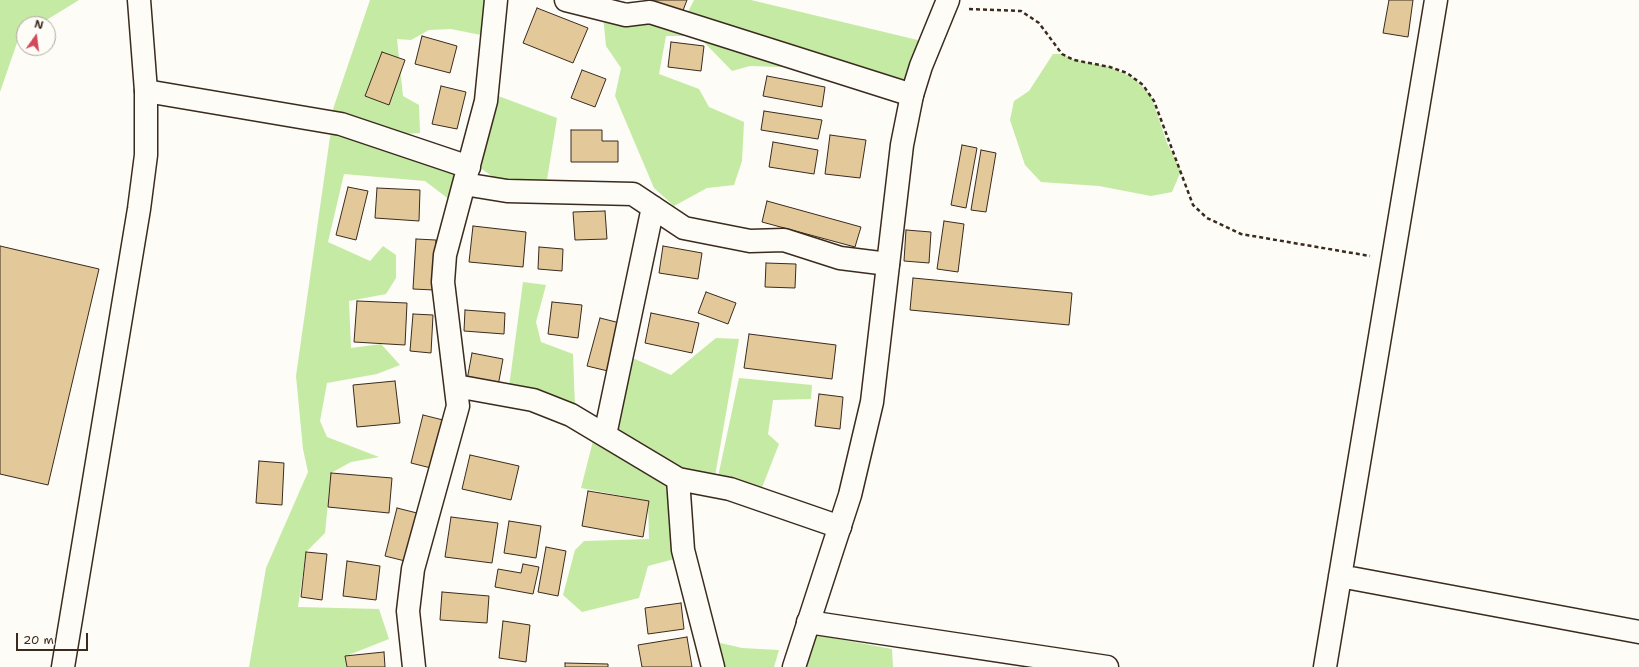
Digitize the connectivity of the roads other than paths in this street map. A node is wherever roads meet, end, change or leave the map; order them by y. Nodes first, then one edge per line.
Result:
1 (139, 0) edge
2 (496, 0) edge
3 (566, 0) edge
4 (1436, 0) edge
5 (946, 4) edge
6 (146, 91) junction
7 (912, 95) junction
8 (466, 175) junction
9 (653, 207) junction
10 (888, 264) junction
11 (456, 386) junction
12 (605, 435) junction
13 (678, 478) junction
14 (840, 527) junction
15 (1340, 576) junction
16 (808, 622) junction
17 (1639, 632) edge
18 (63, 667) edge
19 (414, 667) edge
20 (713, 667) edge
21 (794, 667) edge
22 (1107, 667) edge
23 (1325, 667) edge

1 - 6 street
2 - 8 street
3 - 7 street
4 - 15 street
5 - 7 street
6 - 8 street
6 - 18 street
7 - 10 street
8 - 9 street
8 - 11 street
9 - 10 street
9 - 12 street
10 - 14 street
11 - 12 street
11 - 19 street
12 - 13 street
13 - 14 street
13 - 20 street
14 - 16 street
15 - 17 street
15 - 23 street
16 - 21 street
16 - 22 street

